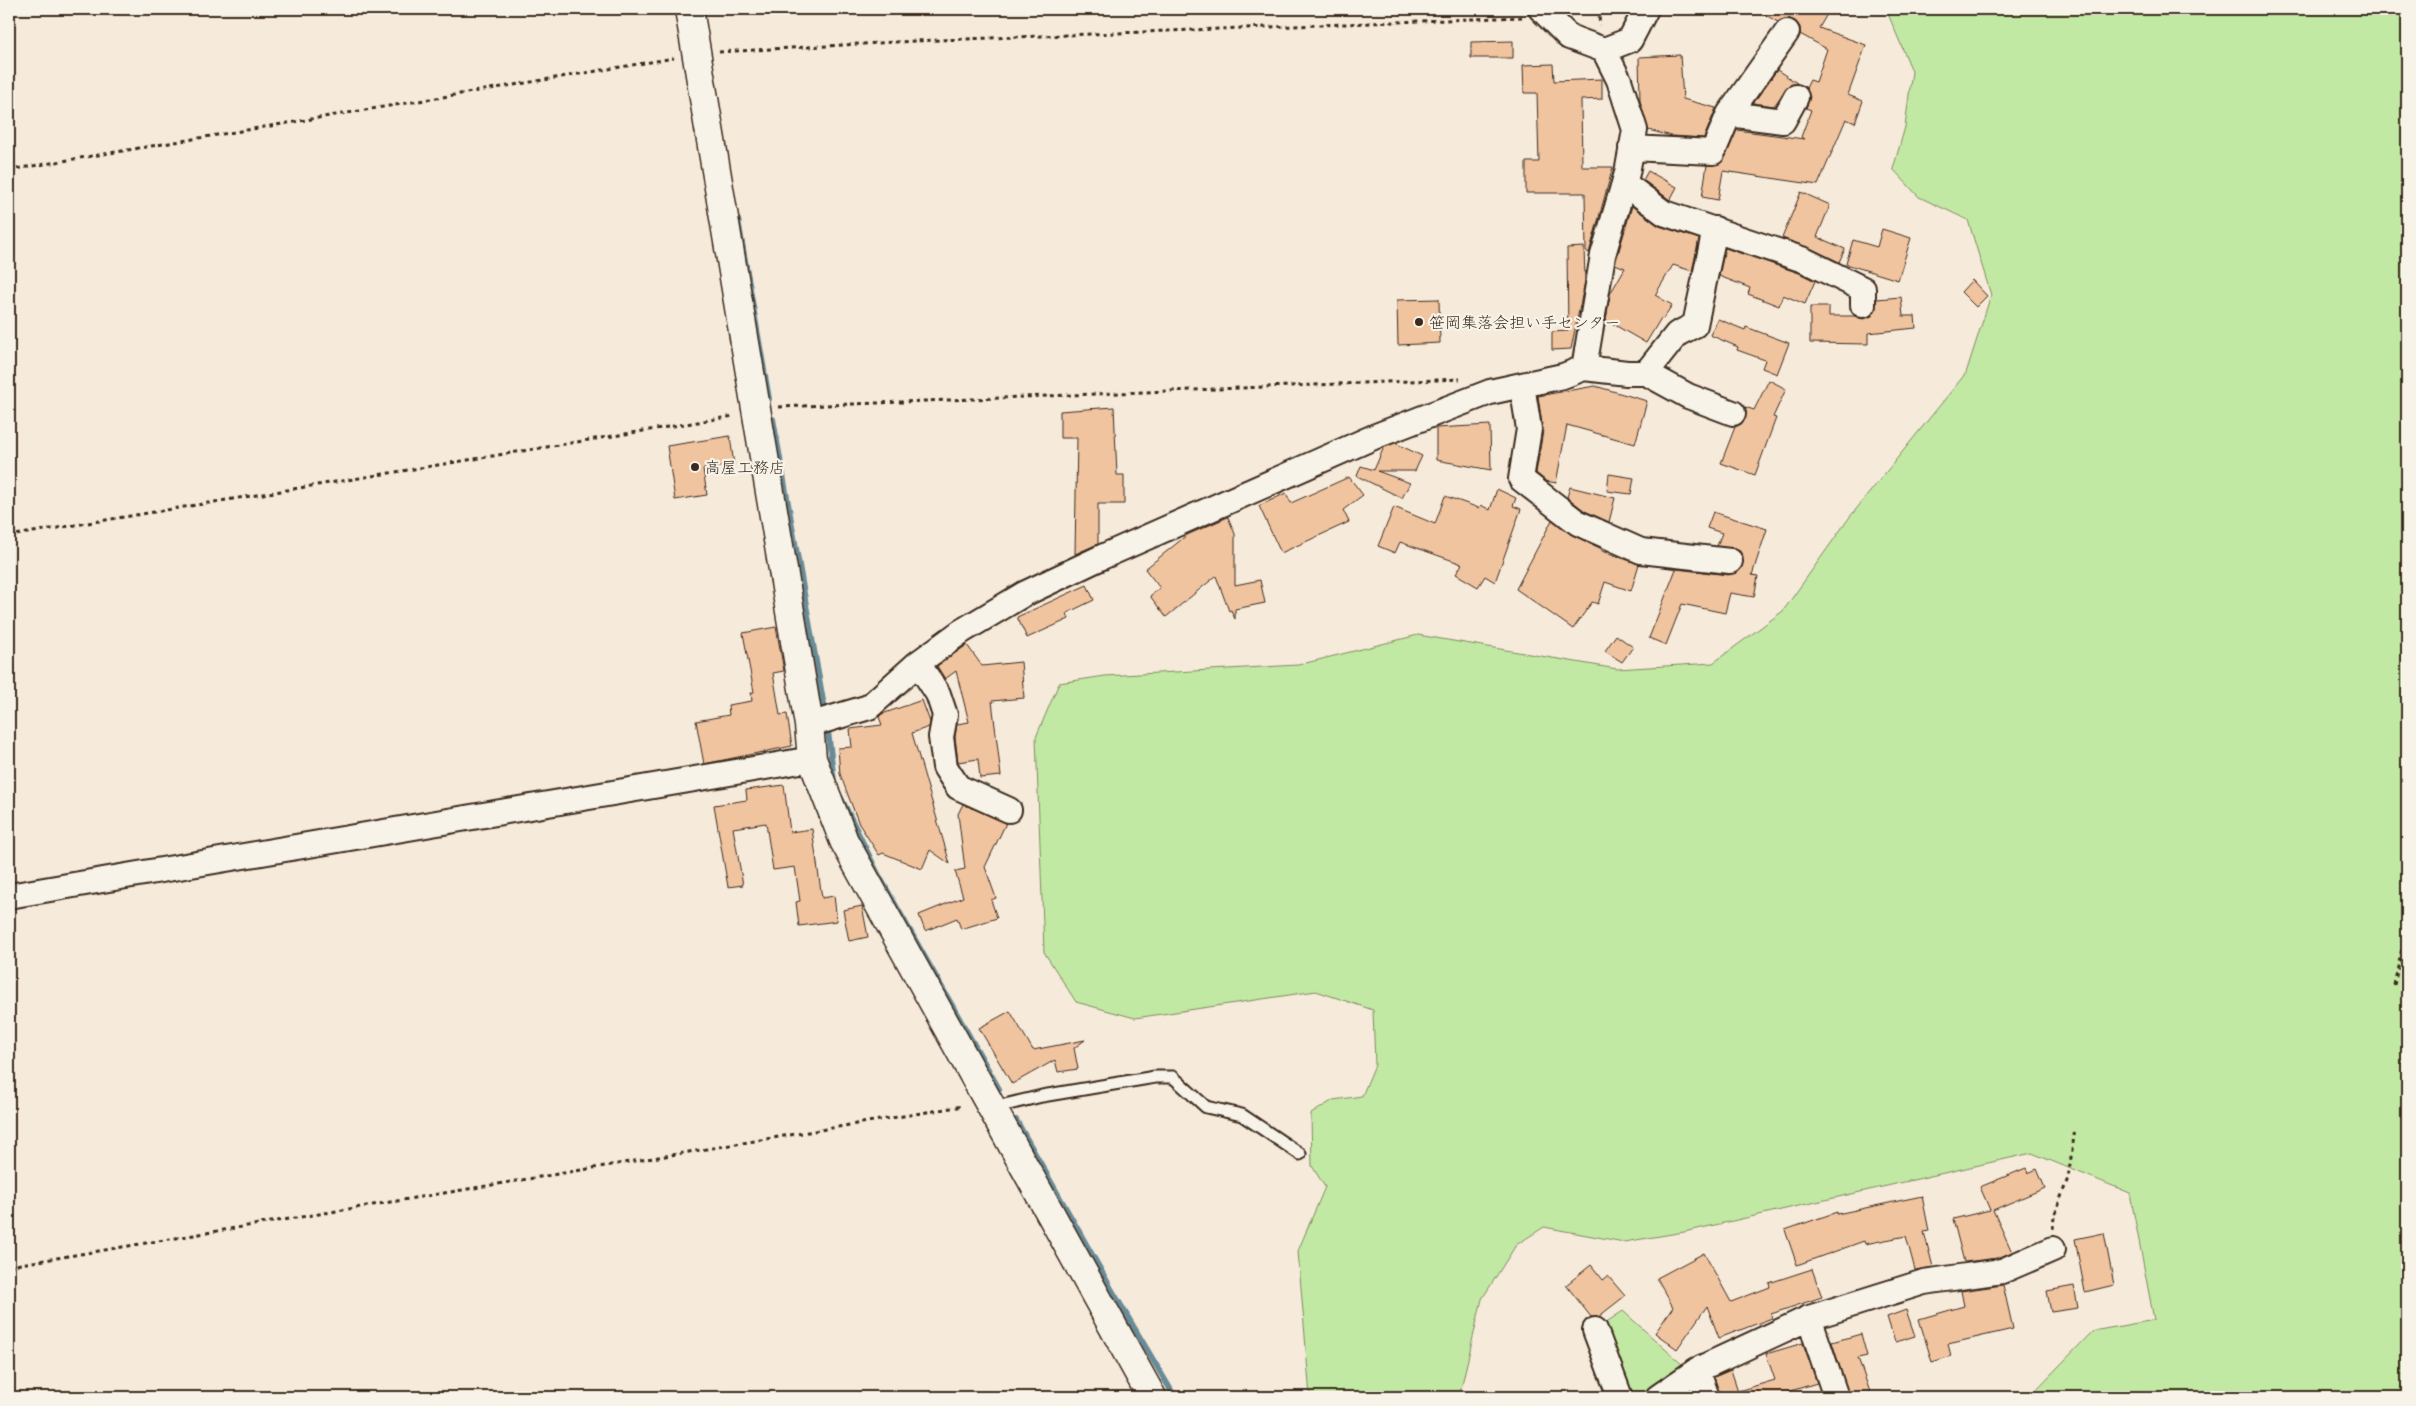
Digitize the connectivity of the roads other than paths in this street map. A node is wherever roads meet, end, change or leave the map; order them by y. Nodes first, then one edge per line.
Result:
1 (690, 9) edge
2 (1646, 9) edge
3 (1544, 12) edge
4 (1787, 32) dead end
5 (1604, 50) junction
6 (1796, 97) dead end
7 (1729, 114) junction
8 (1631, 148) junction
9 (1624, 183) junction
10 (1715, 229) junction
11 (1863, 305) dead end
12 (1584, 368) junction
13 (1646, 373) junction
14 (1522, 385) junction
15 (1733, 412) dead end
16 (1730, 561) dead end
17 (918, 663) junction
18 (809, 725) junction
19 (812, 759) junction
20 (1009, 810) dead end
21 (9, 896) edge
22 (988, 1103) junction
23 (1300, 1154) dead end
24 (2052, 1250) road end
25 (1809, 1318) junction
26 (1595, 1330) dead end
27 (1697, 1370) junction
28 (1152, 1397) edge
29 (1620, 1397) edge
30 (1658, 1397) edge
31 (1707, 1397) edge
32 (1836, 1397) edge

1 - 18 street
2 - 5 street
3 - 5 street
4 - 7 street
5 - 8 street
6 - 7 street
7 - 8 street
8 - 9 street
9 - 10 street
9 - 12 street
10 - 11 street
10 - 13 street
12 - 13 street
12 - 14 street
13 - 15 street
14 - 16 street
14 - 17 street
17 - 18 street
17 - 20 street
18 - 19 street
19 - 21 street
19 - 22 street
22 - 23 lane
22 - 28 street
24 - 25 street
25 - 27 street
25 - 32 street
26 - 29 street
27 - 30 street
27 - 31 street

